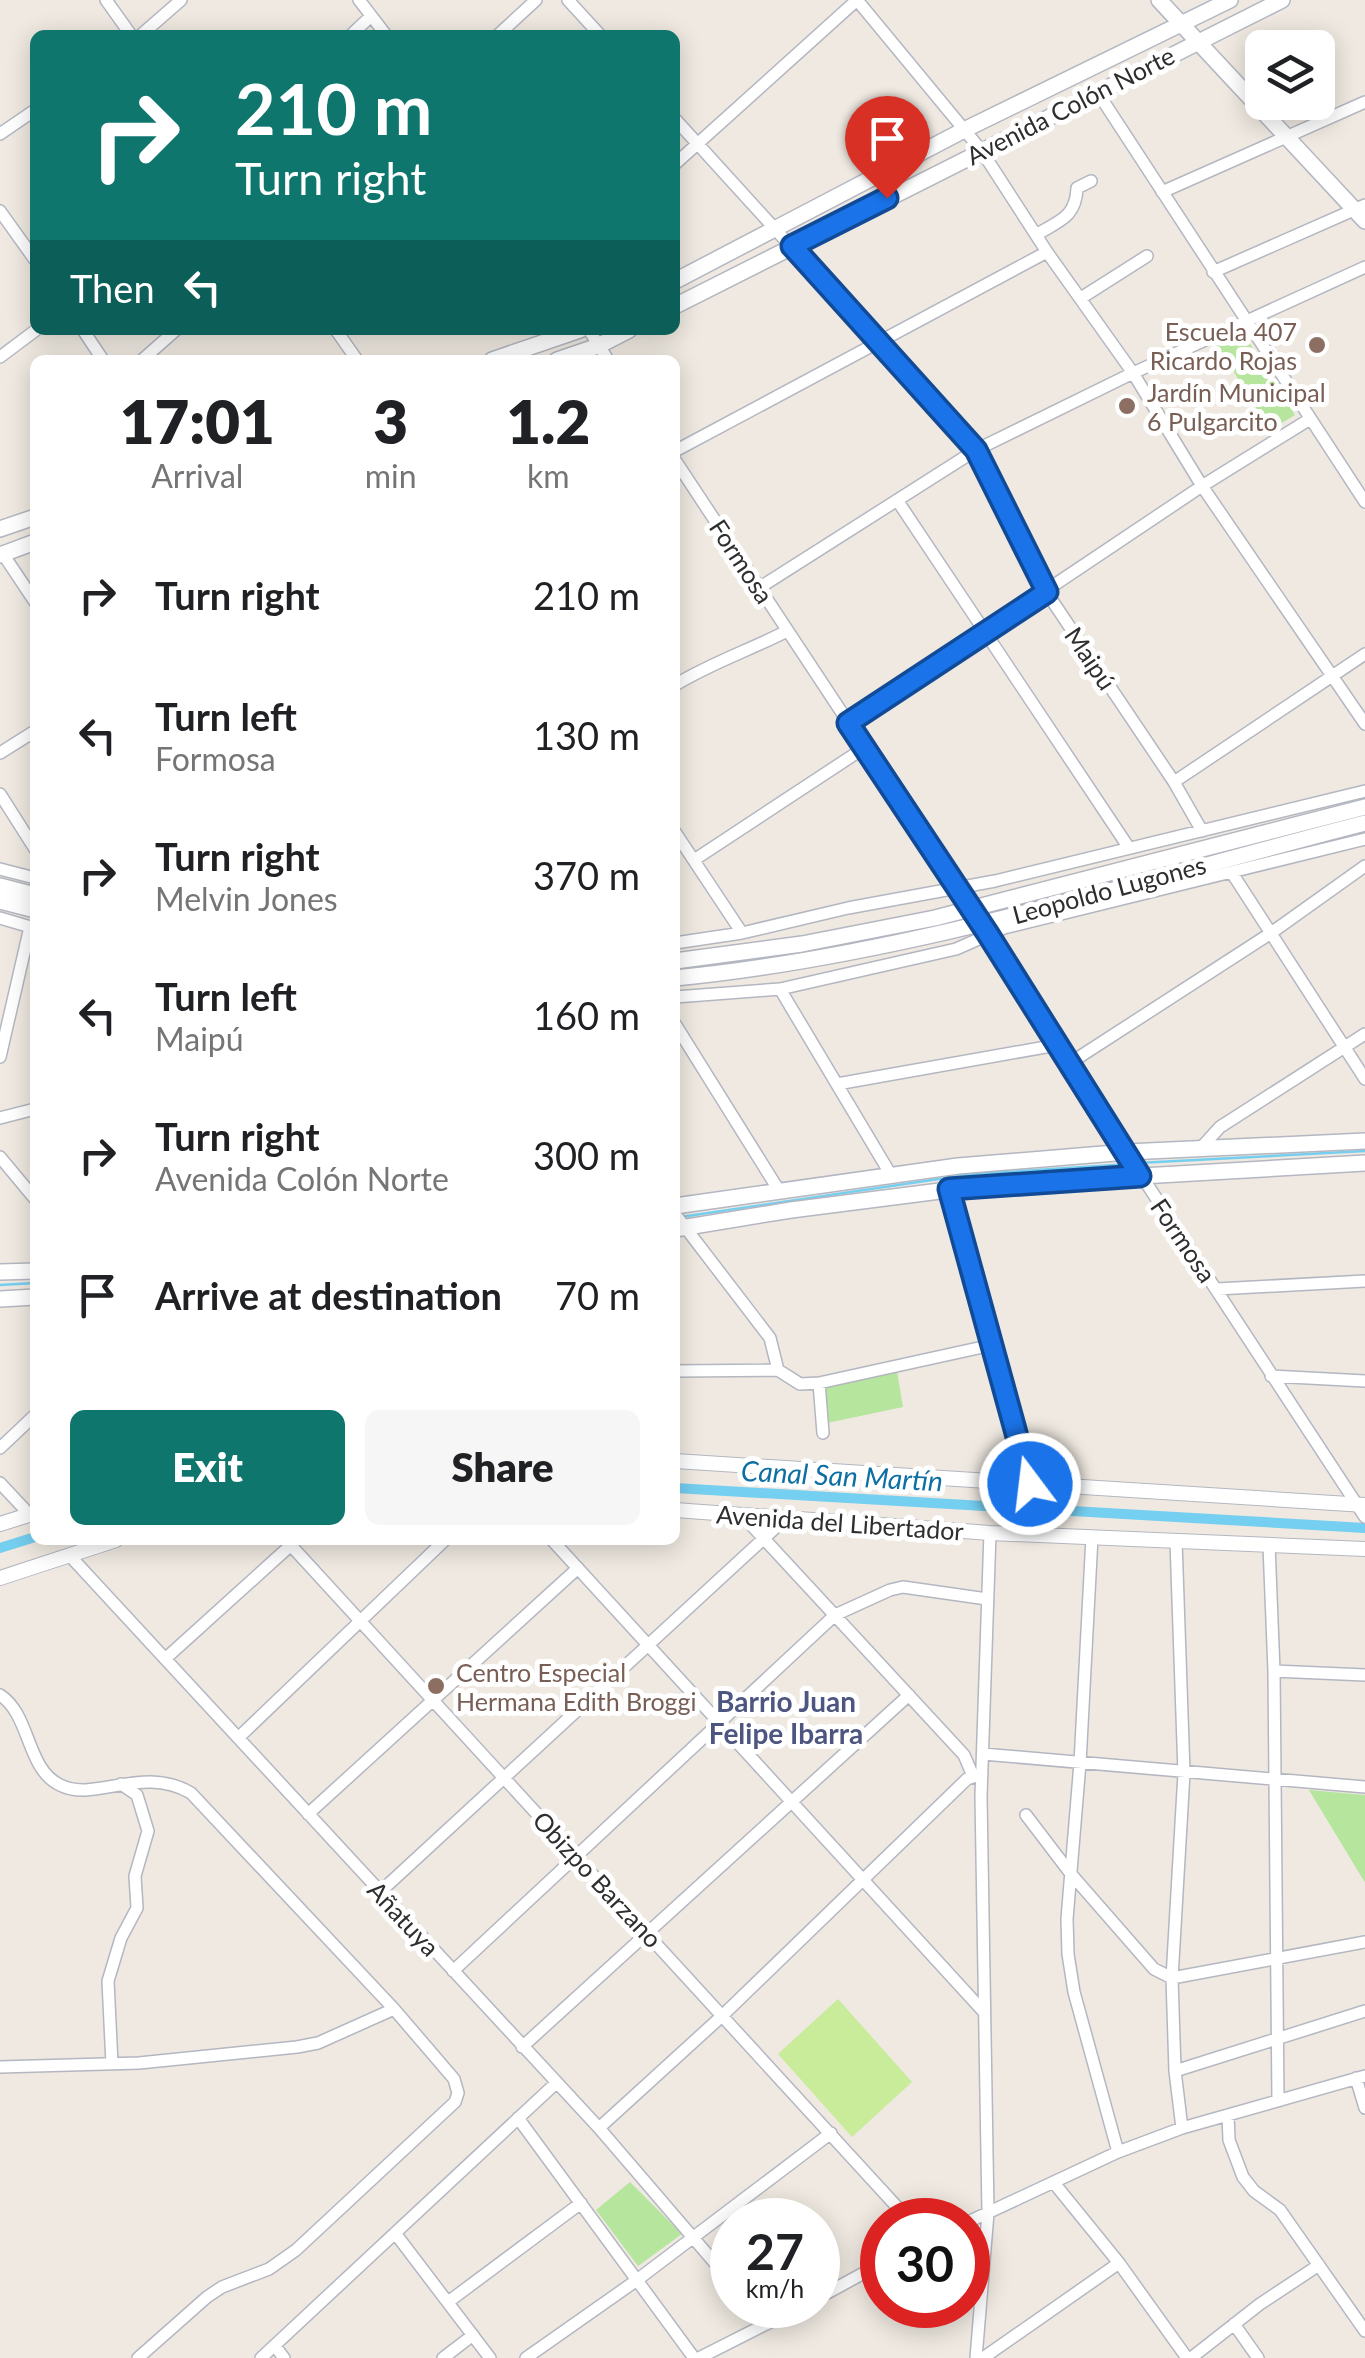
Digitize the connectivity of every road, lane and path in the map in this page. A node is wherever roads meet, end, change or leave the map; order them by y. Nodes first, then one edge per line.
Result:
1 (106, 0) edge
2 (181, 0) edge
3 (359, 0) edge
4 (536, 0) edge
5 (568, 0) edge
6 (857, 0) edge
7 (1160, 0) edge
8 (1230, 0) edge
9 (1282, 0) edge
10 (371, 16) junction
11 (1181, 24) junction
12 (127, 30) edge
13 (147, 30) edge
14 (356, 30) edge
15 (382, 30) edge
16 (503, 30) edge
17 (595, 30) edge
18 (1197, 40) junction
19 (1098, 92) junction
20 (1365, 102) edge
21 (30, 113) edge
22 (680, 125) edge
23 (966, 129) junction
24 (0, 134) edge
25 (1289, 138) junction
26 (697, 144) junction
27 (981, 150) junction
28 (680, 159) edge
29 (1090, 181) dead end
30 (1162, 192) junction
31 (0, 211) edge
32 (1362, 212) edge
33 (775, 228) junction
34 (1036, 235) junction
35 (792, 246) junction
36 (1047, 252) junction
37 (30, 253) edge
38 (1147, 256) dead end
39 (1365, 267) edge
40 (1213, 272) junction
41 (680, 278) edge
42 (1082, 298) junction
43 (680, 303) edge
44 (1245, 322) junction
45 (30, 334) edge
46 (170, 335) edge
47 (565, 335) edge
48 (623, 335) edge
49 (878, 340) junction
50 (603, 353) edge
51 (148, 355) edge
52 (507, 355) edge
53 (0, 357) edge
54 (1133, 372) junction
55 (1310, 418) junction
56 (680, 447) edge
57 (976, 450) junction
58 (680, 468) edge
59 (1202, 486) junction
60 (898, 500) junction
61 (1365, 502) edge
62 (30, 519) edge
63 (0, 529) edge
64 (30, 544) edge
65 (2, 554) edge
66 (759, 588) junction
67 (1047, 592) junction
68 (30, 595) edge
69 (787, 631) junction
70 (986, 634) junction
71 (1365, 654) edge
72 (1333, 675) junction
73 (680, 682) edge
74 (848, 723) junction
75 (1365, 724) edge
76 (30, 734) edge
77 (864, 748) junction
78 (0, 753) edge
79 (1174, 782) junction
80 (1365, 791) edge
81 (0, 794) edge
82 (1365, 807) edge
83 (1365, 823) edge
84 (1202, 831) junction
85 (680, 839) edge
86 (1365, 839) edge
87 (30, 841) edge
88 (1129, 848) junction
89 (694, 860) junction
90 (1365, 866) edge
91 (0, 869) edge
92 (1232, 873) junction
93 (30, 877) edge
94 (0, 886) edge
95 (956, 888) junction
96 (30, 893) edge
97 (0, 901) edge
98 (0, 918) edge
99 (30, 920) edge
100 (30, 922) edge
101 (979, 922) junction
102 (1271, 932) junction
103 (742, 933) junction
104 (30, 934) edge
105 (680, 942) edge
106 (680, 960) edge
107 (680, 977) edge
108 (780, 989) junction
109 (680, 997) edge
110 (680, 1032) edge
111 (1365, 1034) edge
112 (1057, 1044) junction
113 (1344, 1047) junction
114 (0, 1057) edge
115 (1070, 1063) junction
116 (1365, 1079) edge
117 (837, 1084) junction
118 (30, 1110) edge
119 (0, 1118) edge
120 (1365, 1141) edge
121 (1200, 1149) junction
122 (0, 1158) edge
123 (1365, 1163) edge
124 (1134, 1164) junction
125 (891, 1175) junction
126 (949, 1189) junction
127 (778, 1190) junction
128 (30, 1193) edge
129 (680, 1218) edge
130 (680, 1219) edge
131 (680, 1223) edge
132 (30, 1271) edge
133 (0, 1272) edge
134 (1365, 1280) edge
135 (1217, 1289) junction
136 (30, 1297) edge
137 (0, 1299) edge
138 (992, 1344) junction
139 (680, 1370) edge
140 (778, 1370) junction
141 (1271, 1376) junction
142 (1365, 1381) edge
143 (819, 1383) junction
144 (30, 1420) edge
145 (823, 1433) dead end
146 (0, 1448) edge
147 (680, 1462) edge
148 (0, 1483) edge
149 (1030, 1484) junction
150 (1362, 1509) edge
151 (680, 1510) edge
152 (30, 1512) edge
153 (30, 1515) edge
154 (742, 1515) junction
155 (786, 1518) junction
156 (0, 1524) edge
157 (990, 1533) junction
158 (1092, 1538) junction
159 (764, 1539) junction
160 (1176, 1541) junction
161 (103, 1545) edge
162 (286, 1545) edge
163 (290, 1545) edge
164 (440, 1545) edge
165 (557, 1545) edge
166 (1269, 1545) junction
167 (1365, 1549) edge
168 (71, 1557) junction
169 (578, 1568) junction
170 (0, 1578) edge
171 (987, 1599) junction
172 (835, 1615) junction
173 (360, 1621) junction
174 (649, 1645) junction
175 (165, 1659) junction
176 (1274, 1670) junction
177 (1365, 1675) edge
178 (0, 1695) edge
179 (910, 1695) junction
180 (433, 1700) junction
181 (720, 1722) junction
182 (238, 1738) junction
183 (983, 1754) junction
184 (1080, 1763) junction
185 (1184, 1772) junction
186 (978, 1775) junction
187 (504, 1778) junction
188 (1274, 1780) junction
189 (120, 1784) junction
190 (1365, 1787) edge
191 (792, 1800) junction
192 (308, 1814) junction
193 (1026, 1815) dead end
194 (577, 1856) junction
195 (1071, 1874) junction
196 (863, 1877) junction
197 (380, 1892) junction
198 (649, 1933) junction
199 (1365, 1942) edge
200 (1277, 1959) junction
201 (452, 1971) junction
202 (1172, 1978) junction
203 (394, 2009) junction
204 (982, 2011) junction
205 (1365, 2011) edge
206 (723, 2014) junction
207 (1278, 2040) junction
208 (522, 2047) junction
209 (112, 2064) junction
210 (0, 2067) edge
211 (1176, 2070) junction
212 (1360, 2077) edge
213 (555, 2084) junction
214 (1278, 2101) junction
215 (1365, 2108) edge
216 (1228, 2115) junction
217 (518, 2118) junction
218 (599, 2128) junction
219 (1182, 2128) junction
220 (830, 2133) junction
221 (1118, 2152) junction
222 (1054, 2183) junction
223 (889, 2198) edge
224 (988, 2198) edge
225 (581, 2203) junction
226 (990, 2212) edge
227 (395, 2234) junction
228 (693, 2236) junction
229 (710, 2256) edge
230 (1119, 2263) junction
231 (1319, 2265) junction
232 (637, 2280) junction
233 (448, 2302) junction
234 (1234, 2324) junction
235 (759, 2328) edge
236 (981, 2328) edge
237 (1365, 2331) edge
238 (473, 2335) junction
239 (274, 2346) junction
240 (138, 2358) edge
241 (261, 2358) edge
242 (284, 2358) edge
243 (443, 2358) edge
244 (490, 2358) edge
245 (526, 2358) edge
246 (696, 2358) edge
247 (979, 2358) edge
248 (1189, 2358) edge
249 (1258, 2358) edge

1 - 12 street
2 - 13 street
3 - 10 street
4 - 16 street
5 - 17 street
6 - 23 street
6 - 26 street
7 - 11 main road
8 - 11 main road, Avenida Colón Norte
9 - 18 main road, Avenida Colón Norte
10 - 14 street
10 - 15 street
11 - 18 main road
11 - 23 main road, Avenida Colón Norte
18 - 19 main road, Avenida Colón Norte
18 - 25 main road
19 - 27 main road, Avenida Colón Norte
19 - 30 street
20 - 25 street
21 - 24 street
22 - 26 street, Maipú
23 - 27 street
23 - 33 main road, Avenida Colón Norte
25 - 30 street
25 - 32 main road
26 - 28 street
26 - 33 street, Maipú
27 - 34 street
27 - 35 main road, Avenida Colón Norte
29 - 34 street
30 - 40 street
31 - 37 street
32 - 40 street
33 - 35 street, Maipú
33 - 41 main road, Avenida Colón Norte
34 - 36 street
35 - 43 main road, Avenida Colón Norte
35 - 49 street, Maipú
36 - 42 street
36 - 49 street
38 - 42 street
39 - 44 street
40 - 44 street
42 - 54 street
44 - 54 street
44 - 55 street
45 - 53 street
46 - 51 street
47 - 52 main road
48 - 50 main road
49 - 56 street
49 - 57 street, Maipú
54 - 57 street
54 - 59 street
55 - 59 street
55 - 61 street
57 - 60 street
57 - 67 street, Maipú
58 - 66 street, Formosa
59 - 67 street
59 - 72 street
60 - 66 street
60 - 70 street
62 - 63 main road
64 - 65 main road
65 - 68 street
66 - 69 street, Formosa
67 - 70 street
67 - 79 street, Maipú
69 - 73 street
69 - 74 street, Formosa
70 - 74 street
70 - 88 street
71 - 72 street
72 - 75 street
72 - 79 street
74 - 77 street, Formosa
76 - 78 street
77 - 89 street
77 - 95 street, Formosa
79 - 84 street, Maipú
80 - 84 street
81 - 87 street
82 - 101 main road, Leopoldo Lugones
83 - 101 main road, Leopoldo Lugones
84 - 88 street
85 - 89 street
86 - 92 street
88 - 95 street
89 - 103 street
90 - 102 street
91 - 93 street
92 - 101 street
92 - 102 street
94 - 96 main road
95 - 101 street, Formosa
95 - 103 street
97 - 99 main road
98 - 100 street
101 - 106 main road, Leopoldo Lugones
101 - 107 main road, Leopoldo Lugones
101 - 108 street
101 - 112 street, Formosa
102 - 113 street
102 - 115 street
103 - 105 street
104 - 114 street
108 - 109 street
108 - 117 street
110 - 127 street
111 - 113 street
112 - 115 street, Formosa
112 - 117 street
113 - 116 street
113 - 121 street
115 - 124 street, Formosa
117 - 125 street
118 - 119 street
120 - 121 main road
121 - 124 main road
122 - 128 street
123 - 124 main road
124 - 125 main road
124 - 126 main road
124 - 135 street, Formosa
125 - 127 main road
126 - 130 main road
126 - 138 street
127 - 129 main road
131 - 140 street
132 - 133 main road
134 - 135 street
135 - 141 street, Formosa
136 - 137 main road
138 - 143 street
138 - 149 street
139 - 140 street
140 - 143 street
141 - 142 street
141 - 150 street, Formosa
143 - 145 street
144 - 146 street
147 - 149 street, Avenida del Libertador
148 - 152 street
149 - 150 street, Avenida del Libertador
151 - 154 street, Avenida del Libertador
153 - 156 street
154 - 155 street, Avenida del Libertador
154 - 159 street
155 - 157 street, Avenida del Libertador
155 - 159 street
157 - 158 street, Avenida del Libertador
157 - 171 street
158 - 160 street, Avenida del Libertador
158 - 184 street
159 - 172 street
159 - 174 street
160 - 166 street, Avenida del Libertador
160 - 185 street
161 - 168 street
162 - 175 street
163 - 173 street, Obizpo Barzano
164 - 173 street
165 - 169 street
166 - 167 street, Avenida del Libertador
166 - 176 street
168 - 170 street
168 - 175 street, Añatuya
169 - 174 street
169 - 180 street
171 - 172 street
171 - 183 street
172 - 179 street
172 - 181 street
173 - 180 street, Obizpo Barzano
173 - 182 street
174 - 181 street
174 - 187 street
175 - 182 street, Añatuya
176 - 177 street
176 - 188 street
178 - 189 street
179 - 186 street
179 - 191 street
180 - 187 street, Obizpo Barzano
180 - 192 street
181 - 191 street
181 - 194 street
182 - 192 street, Añatuya
183 - 184 street
183 - 186 street
184 - 185 street
184 - 195 street
185 - 188 street
185 - 202 street
186 - 196 street
186 - 204 street
187 - 194 street, Obizpo Barzano
187 - 197 street
188 - 190 street
188 - 200 street
189 - 203 street
189 - 209 street
191 - 196 street
191 - 198 street
192 - 197 street, Añatuya
193 - 195 street
194 - 198 street, Obizpo Barzano
194 - 201 street
195 - 202 street
195 - 221 street
196 - 204 street
196 - 206 street
197 - 201 street, Añatuya
198 - 206 street, Obizpo Barzano
198 - 208 street
199 - 200 street
200 - 202 street
200 - 207 street
201 - 208 street, Añatuya
202 - 211 street
203 - 209 street
203 - 240 street
204 - 224 street
205 - 207 street
206 - 218 street
206 - 220 street, Obizpo Barzano
207 - 211 street
207 - 214 street
208 - 213 street, Añatuya
209 - 210 street
211 - 219 street
212 - 214 street
212 - 215 street
213 - 217 street
213 - 218 street, Añatuya
214 - 216 street
216 - 219 street
216 - 231 street
217 - 225 street
217 - 227 street
218 - 228 street, Añatuya
219 - 221 street
220 - 223 street, Obizpo Barzano
220 - 228 street
221 - 222 street
222 - 226 street
222 - 230 street
225 - 232 street
225 - 233 street
227 - 233 street
227 - 239 street
228 - 229 street, Añatuya
228 - 232 street
230 - 247 street
230 - 248 street
231 - 234 street
231 - 237 street
232 - 245 street
232 - 246 street
233 - 238 street
234 - 248 street
234 - 249 street
235 - 246 street
236 - 247 street
238 - 243 street
238 - 244 street
239 - 241 street
239 - 242 street

